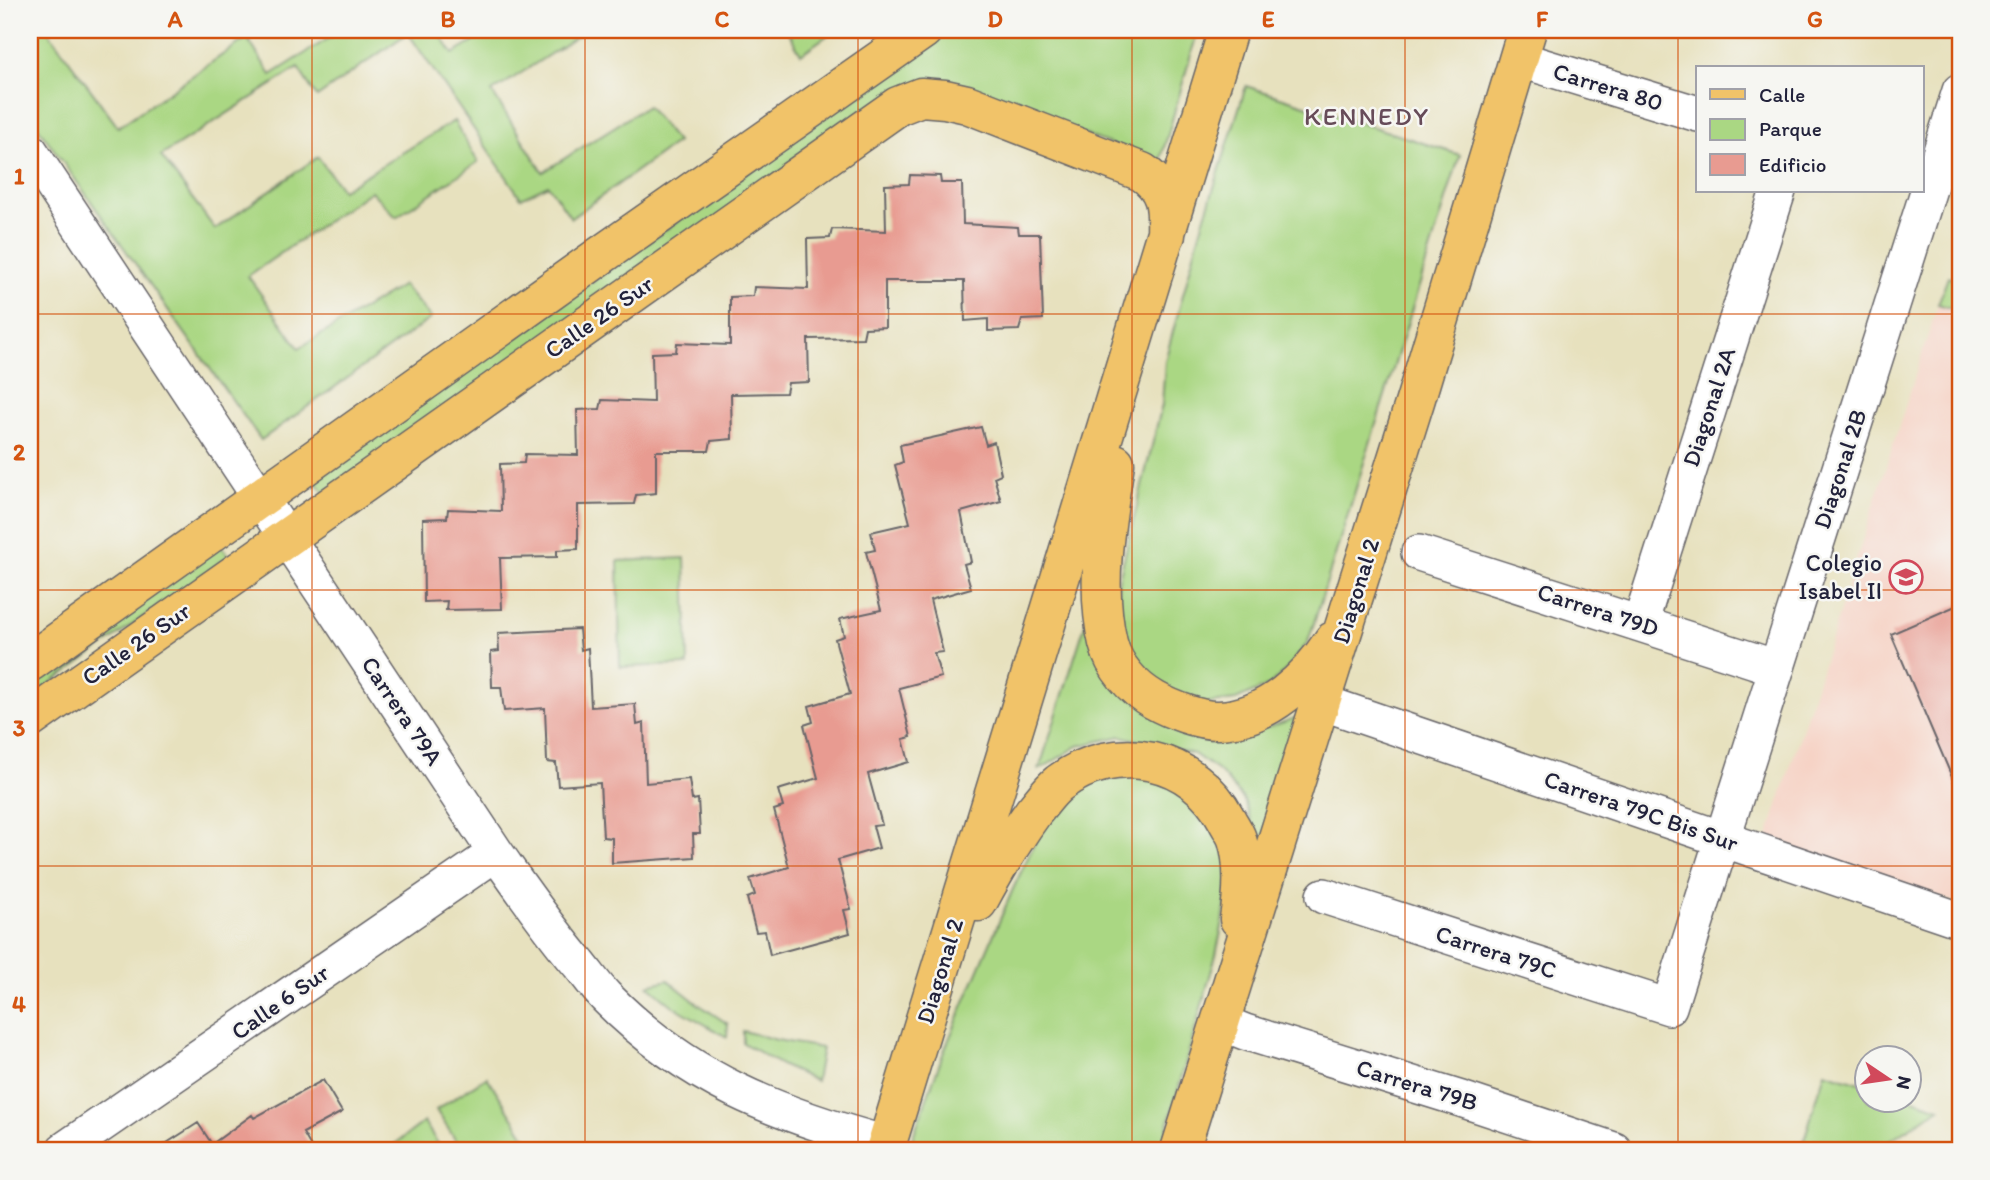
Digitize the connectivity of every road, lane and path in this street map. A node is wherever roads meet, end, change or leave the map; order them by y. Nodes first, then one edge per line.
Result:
1 (923, 30) edge
2 (1228, 30) edge
3 (1514, 40) edge
4 (1960, 91) edge
5 (1502, 109) joint
6 (1696, 113) edge
7 (30, 151) edge
8 (1926, 185) edge
9 (1779, 192) edge
10 (1924, 192) edge
11 (1166, 235) junction
12 (1132, 344) junction
13 (261, 499) junction
14 (286, 538) junction
15 (1419, 553) dead end
16 (1346, 624) junction
17 (1640, 624) junction
18 (30, 662) edge
19 (1777, 668) junction
20 (1321, 702) junction
21 (30, 719) edge
22 (1722, 839) junction
23 (496, 853) junction
24 (1324, 896) dead end
25 (1960, 920) edge
26 (936, 985) junction
27 (1225, 1006) junction
28 (1669, 1007) joint
29 (886, 1147) edge
30 (64, 1150) edge
31 (1180, 1150) edge
32 (1614, 1150) edge

1 - 13 main road, Calle 26 Sur
2 - 11 main road, Diagonal 2
3 - 5 main road, Carrera 80
3 - 6 street, Carrera 80
4 - 8 street, Diagonal 2B
5 - 16 main road, Diagonal 2
7 - 13 street, Carrera 79A
9 - 17 street, Diagonal 2A
10 - 19 street, Diagonal 2B
11 - 12 main road, Diagonal 2
11 - 14 main road, Calle 26 Sur
12 - 16 main road
12 - 26 main road, Diagonal 2
13 - 14 street, Carrera 79A
13 - 18 main road, Calle 26 Sur
14 - 21 main road, Calle 26 Sur
14 - 23 street, Carrera 79A
15 - 17 street, Carrera 79D
16 - 20 main road, Diagonal 2
17 - 19 street, Carrera 79D
19 - 22 street, Diagonal 2B
20 - 22 street, Carrera 79C Bis Sur
20 - 27 main road, Diagonal 2
22 - 25 street, Carrera 79C Bis Sur
22 - 28 street, Diagonal 2B
23 - 29 street, Carrera 79A
23 - 30 street, Calle 6 Sur
24 - 28 street, Carrera 79C
26 - 27 main road
26 - 29 main road, Diagonal 2
27 - 31 main road, Diagonal 2
27 - 32 street, Carrera 79B

